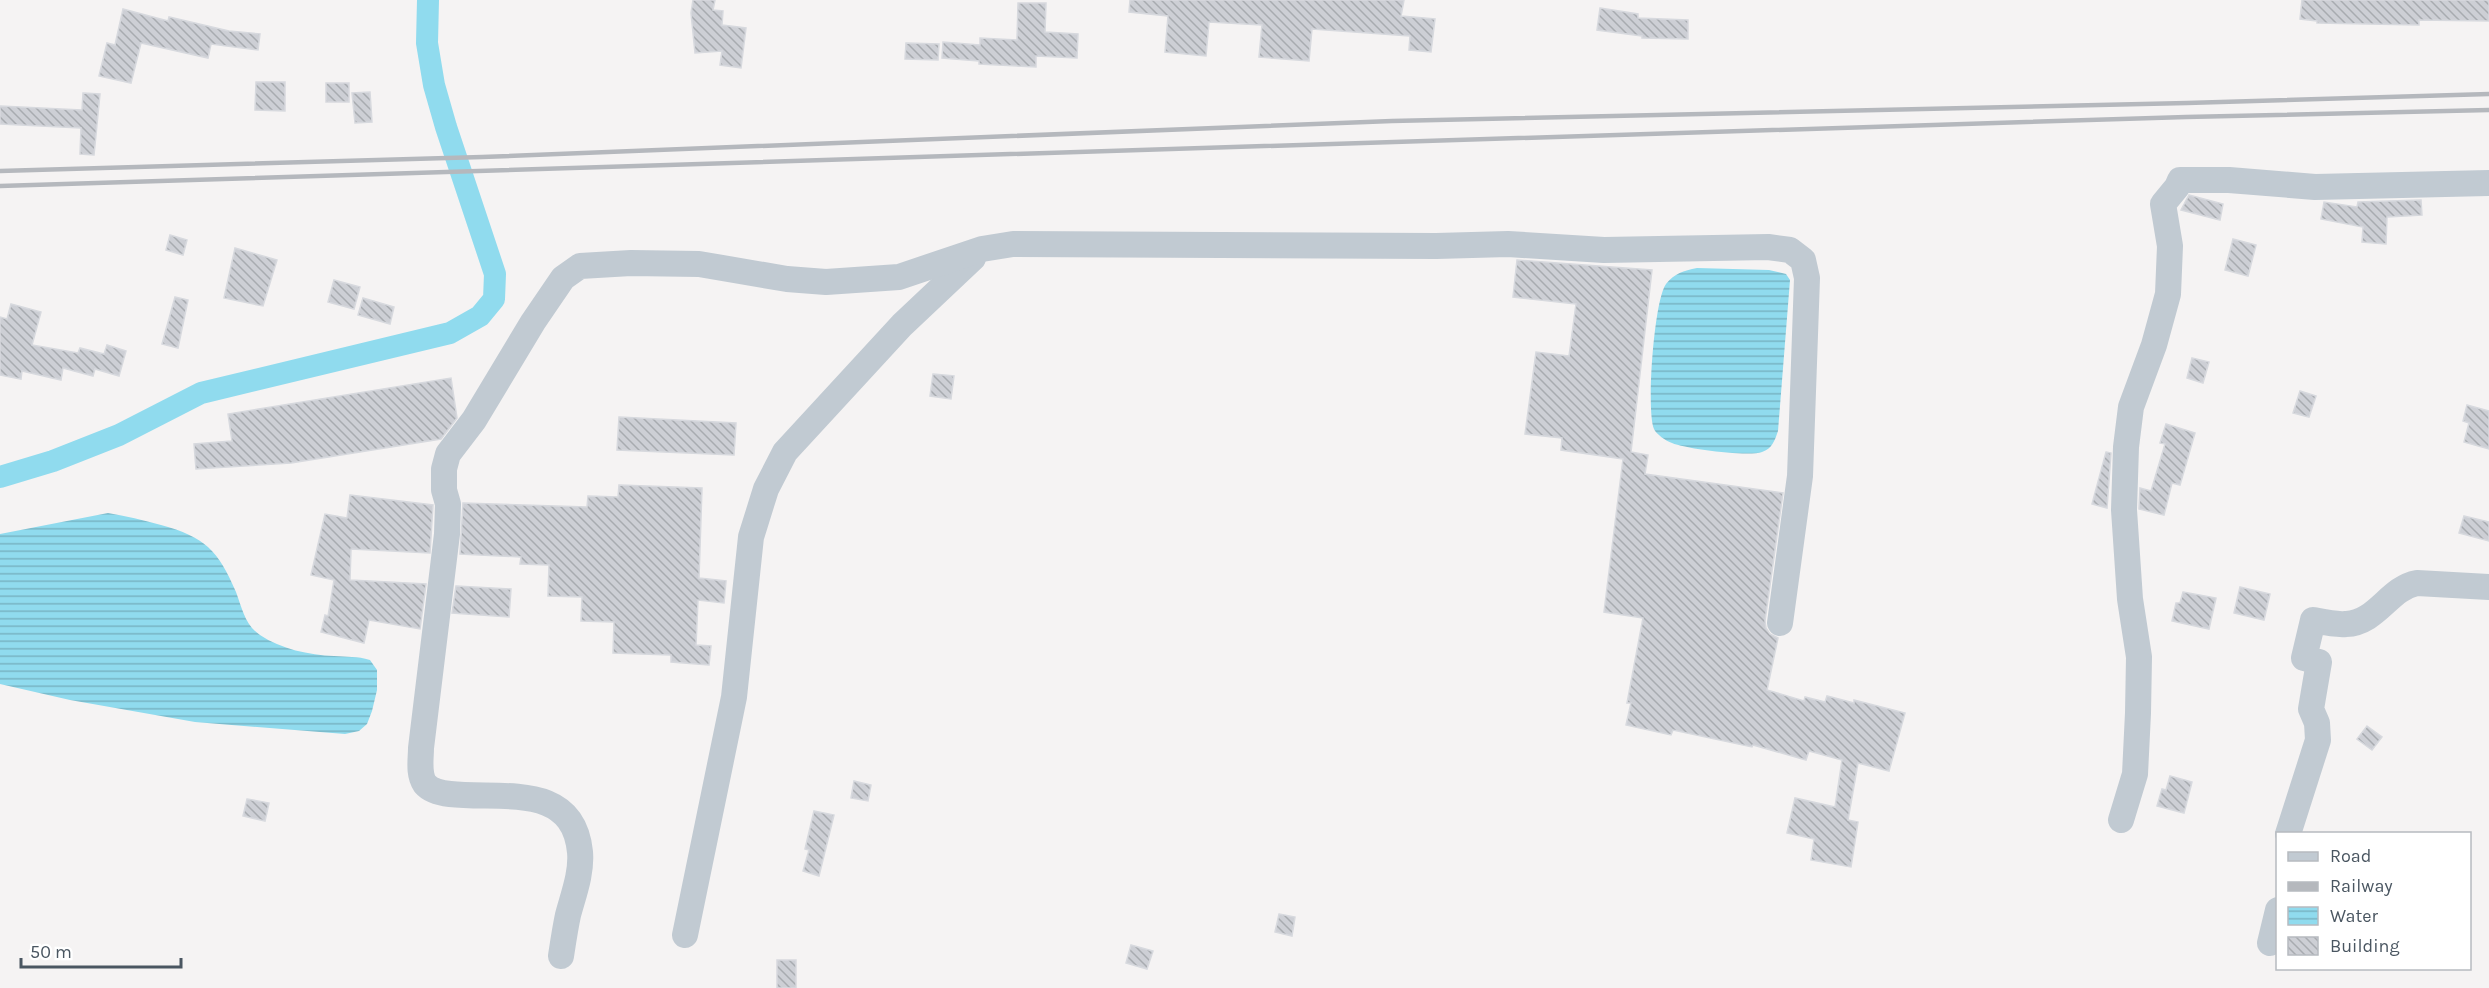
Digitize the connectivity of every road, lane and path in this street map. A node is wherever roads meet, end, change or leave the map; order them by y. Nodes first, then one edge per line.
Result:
1 (2489, 183) edge
2 (982, 249) junction
3 (2489, 587) edge
4 (1780, 622) dead end
5 (2121, 820) dead end
6 (2289, 832) edge
7 (2276, 915) edge
8 (685, 935) dead end
9 (2270, 943) dead end
10 (561, 956) dead end

1 - 5 street
2 - 4 street
2 - 8 street
2 - 10 street
3 - 6 street
7 - 9 street

